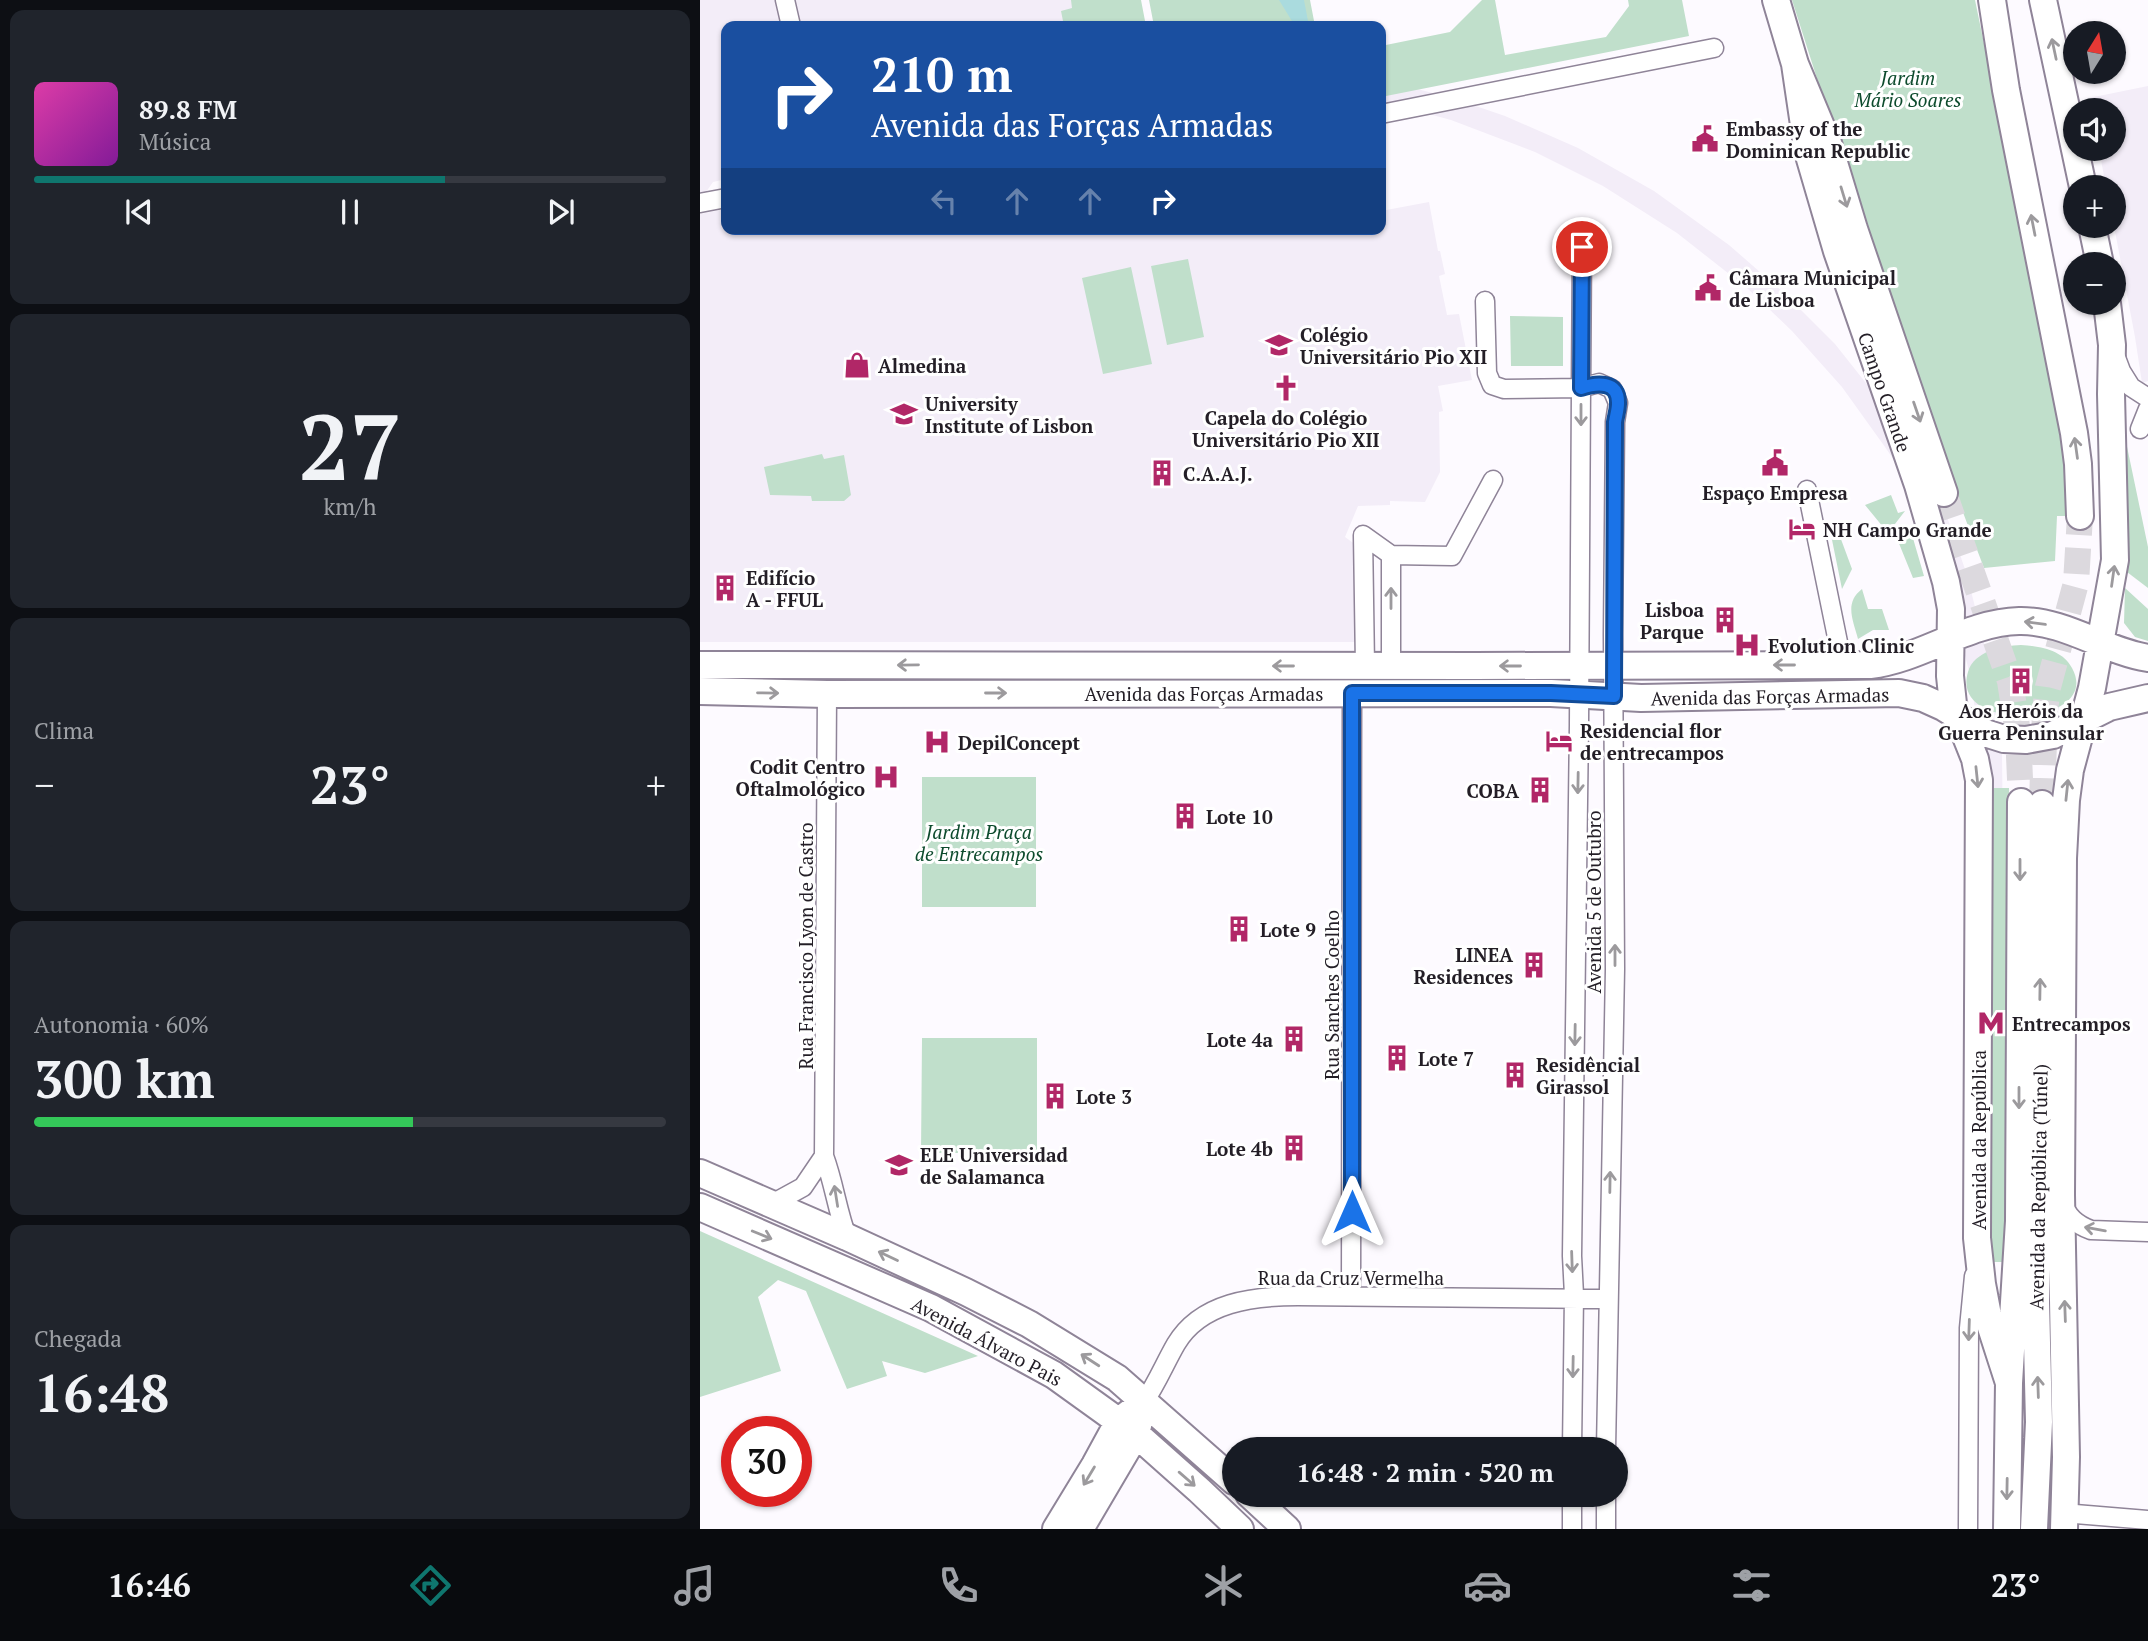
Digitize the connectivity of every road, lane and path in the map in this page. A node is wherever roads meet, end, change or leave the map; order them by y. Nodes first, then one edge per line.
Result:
1 (785, 0) edge
2 (1776, 0) edge
3 (1992, 0) edge
4 (2043, 0) edge
5 (790, 21) edge
6 (1714, 48) dead end
7 (1795, 64) junction
8 (1386, 113) edge
9 (2081, 175) edge
10 (721, 199) edge
11 (700, 203) edge
12 (1582, 247) dead end
13 (1485, 301) dead end
14 (2108, 315) edge
15 (2112, 345) junction
16 (1581, 388) junction
17 (2148, 398) edge
18 (2148, 409) edge
19 (2140, 429) dead end
20 (1493, 480) dead end
21 (1807, 490) dead end
22 (1944, 493) tunnel mouth
23 (2080, 516) tunnel mouth
24 (1391, 555) junction
25 (1951, 639) junction
26 (2100, 643) junction
27 (2148, 658) edge
28 (700, 665) edge
29 (1614, 665) junction
30 (1837, 665) junction
31 (1378, 666) junction
32 (1578, 666) junction
33 (700, 691) edge
34 (1352, 693) junction
35 (827, 694) junction
36 (1579, 694) junction
37 (1614, 696) junction
38 (2148, 698) edge
39 (1955, 713) junction
40 (2083, 719) junction
41 (824, 1156) junction
42 (700, 1173) edge
43 (2062, 1195) junction
44 (772, 1204) junction
45 (700, 1207) edge
46 (2148, 1232) edge
47 (847, 1237) junction
48 (1978, 1238) junction
49 (1350, 1296) junction
50 (1574, 1299) junction
51 (1608, 1299) junction
52 (2009, 1383) junction
53 (1144, 1402) junction
54 (2039, 1422) junction
55 (1127, 1428) junction
56 (1572, 1437) edge
57 (1606, 1437) edge
58 (1222, 1470) edge
59 (1263, 1507) edge
60 (1572, 1507) edge
61 (1606, 1507) edge
62 (2148, 1520) edge
63 (2063, 1521) edge
64 (1056, 1529) edge
65 (1080, 1529) edge
66 (1240, 1529) edge
67 (1287, 1529) edge
68 (1572, 1529) edge
69 (1606, 1529) edge
70 (1968, 1529) edge
71 (2007, 1529) edge
72 (2034, 1529) edge

1 - 5 street
2 - 7 main road, Campo Grande
23 -> 3 main road
9 -> 4 main road
6 - 8 street
7 -> 22 main road, Campo Grande
7 - 25 main road, Campo Grande
10 - 11 street
12 - 16 street, Avenida 5 de Outubro
13 - 16 street
14 - 15 main road
15 - 17 street
26 -> 15 main road
16 - 29 street, Avenida 5 de Outubro
16 -> 32 street, Avenida 5 de Outubro
18 - 19 street
20 - 24 street
21 - 30 street
31 -> 24 street
24 - 31 street
26 -> 25 main road
25 - 30 main road, Avenida das Forças Armadas
25 - 39 main road
26 - 27 main road
26 - 40 main road
31 -> 28 main road, Avenida das Forças Armadas
30 -> 29 main road, Avenida das Forças Armadas
29 - 32 main road, Avenida das Forças Armadas
29 - 37 street, Avenida 5 de Outubro
32 -> 31 main road, Avenida das Forças Armadas
32 - 36 street, Avenida 5 de Outubro
33 -> 35 main road, Avenida das Forças Armadas
35 -> 34 main road, Avenida das Forças Armadas
34 - 36 main road, Avenida das Forças Armadas
34 - 49 street, Rua Sanches Coelho
35 - 41 street, Rua Francisco Lyon de Castro
36 - 37 main road, Avenida das Forças Armadas
36 -> 50 street, Avenida 5 de Outubro
37 - 39 main road, Avenida das Forças Armadas
51 -> 37 street, Avenida 5 de Outubro
38 - 40 main road
39 - 40 main road
39 -> 48 main road, Avenida da República
43 -> 40 main road
41 - 44 street
47 -> 41 street, Rua Francisco Lyon de Castro
42 - 44 main road, Avenida Álvaro Pais
46 -> 43 street
63 -> 43 main road
44 - 47 main road, Avenida Álvaro Pais
45 -> 55 main road, Avenida Álvaro Pais
53 -> 47 main road, Avenida Álvaro Pais
48 - 52 main road
48 -> 70 street, Avenida da República
49 - 50 street, Rua da Cruz Vermelha
49 - 53 street, Rua da Cruz Vermelha
50 - 51 street, Rua da Cruz Vermelha
50 -> 56 street, Avenida 5 de Outubro
51 - 57 street, Avenida 5 de Outubro
54 -> 52 main road, Avenida da República (Túnel)
52 -> 71 main road
53 - 55 main road
53 - 58 main road, Avenida Álvaro Pais
54 - 63 main road
54 - 72 main road, Avenida da República (Túnel)
55 -> 64 main road
55 - 65 main road
55 -> 66 main road, Avenida Álvaro Pais
59 - 67 main road
60 - 68 street
61 - 69 street
62 - 63 street

